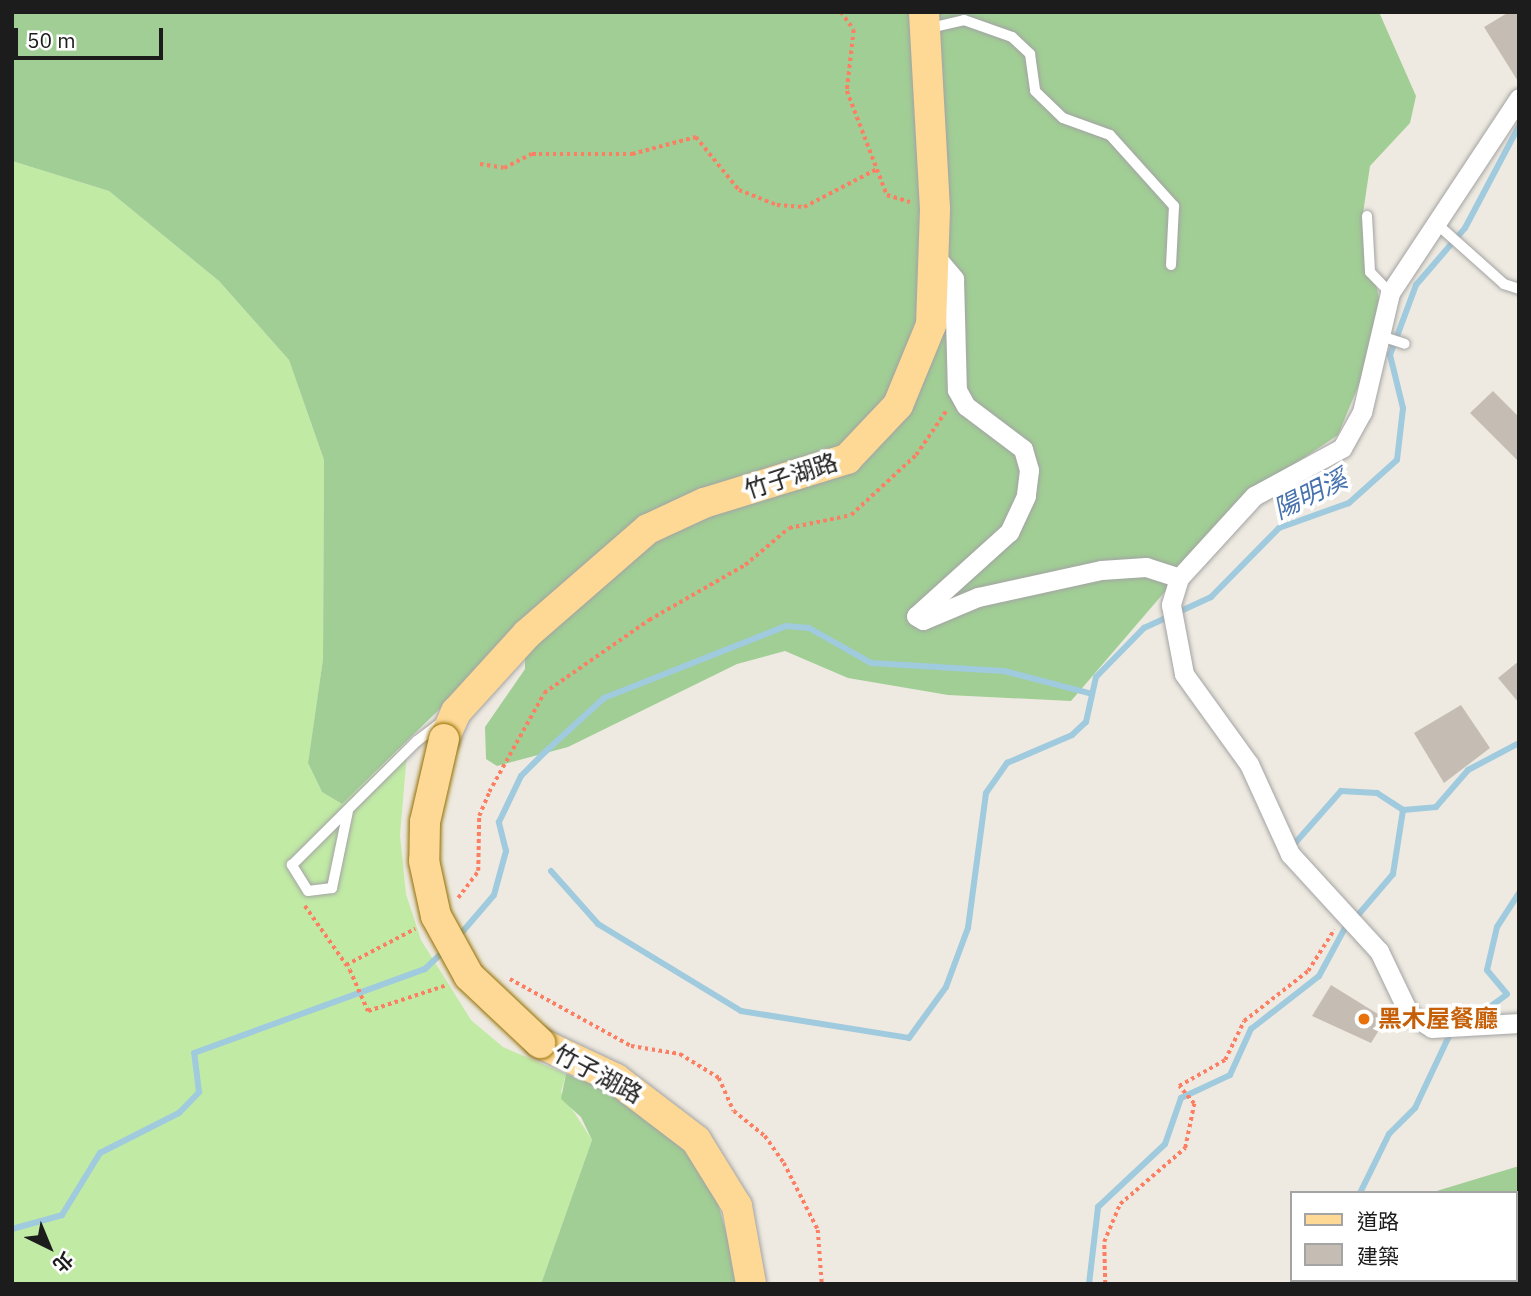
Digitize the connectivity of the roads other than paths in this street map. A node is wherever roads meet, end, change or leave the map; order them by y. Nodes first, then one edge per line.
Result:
1 (925, 20) edge
2 (1519, 98) edge
3 (1367, 216) dead end
4 (1442, 228) junction
5 (935, 256) junction
6 (1171, 265) dead end
7 (1519, 289) edge
8 (1390, 293) junction
9 (1377, 334) junction
10 (1405, 344) dead end
11 (1179, 578) junction
12 (456, 712) junction
13 (348, 811) junction
14 (1519, 1023) edge
15 (751, 1284) edge

1 - 5 main road, 竹子湖路
1 - 6 lane
2 - 4 street
3 - 8 lane
4 - 7 lane
4 - 8 street
5 - 11 street
5 - 12 main road, 竹子湖路
8 - 9 street
9 - 10 lane
9 - 11 street
11 - 14 street
12 - 13 lane
12 - 15 main road, 竹子湖路, bridge
13 - 13 lane

